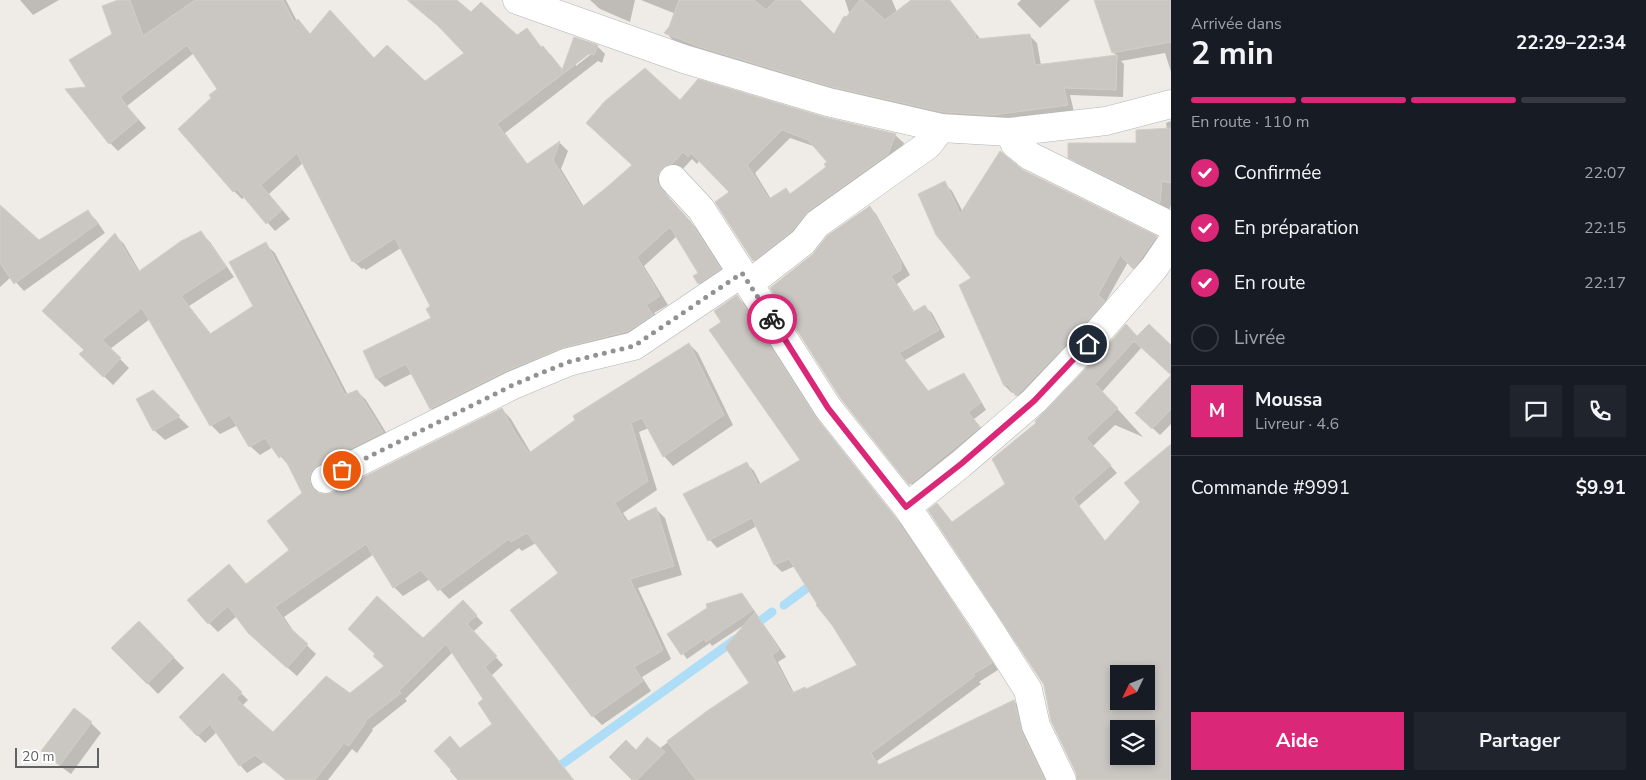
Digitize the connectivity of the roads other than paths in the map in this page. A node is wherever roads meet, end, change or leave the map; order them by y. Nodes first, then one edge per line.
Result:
1 (517, 0) edge
2 (1171, 104) edge
3 (941, 128) junction
4 (1009, 132) junction
5 (673, 179) dead end
6 (1171, 226) edge
7 (1171, 243) edge
8 (746, 279) junction
9 (325, 479) dead end
10 (906, 507) junction
11 (1062, 780) edge

1 - 3 street
2 - 4 street
3 - 4 street
3 - 8 street
4 - 6 street
5 - 8 street
7 - 10 street
8 - 9 street
8 - 10 street
10 - 11 street

